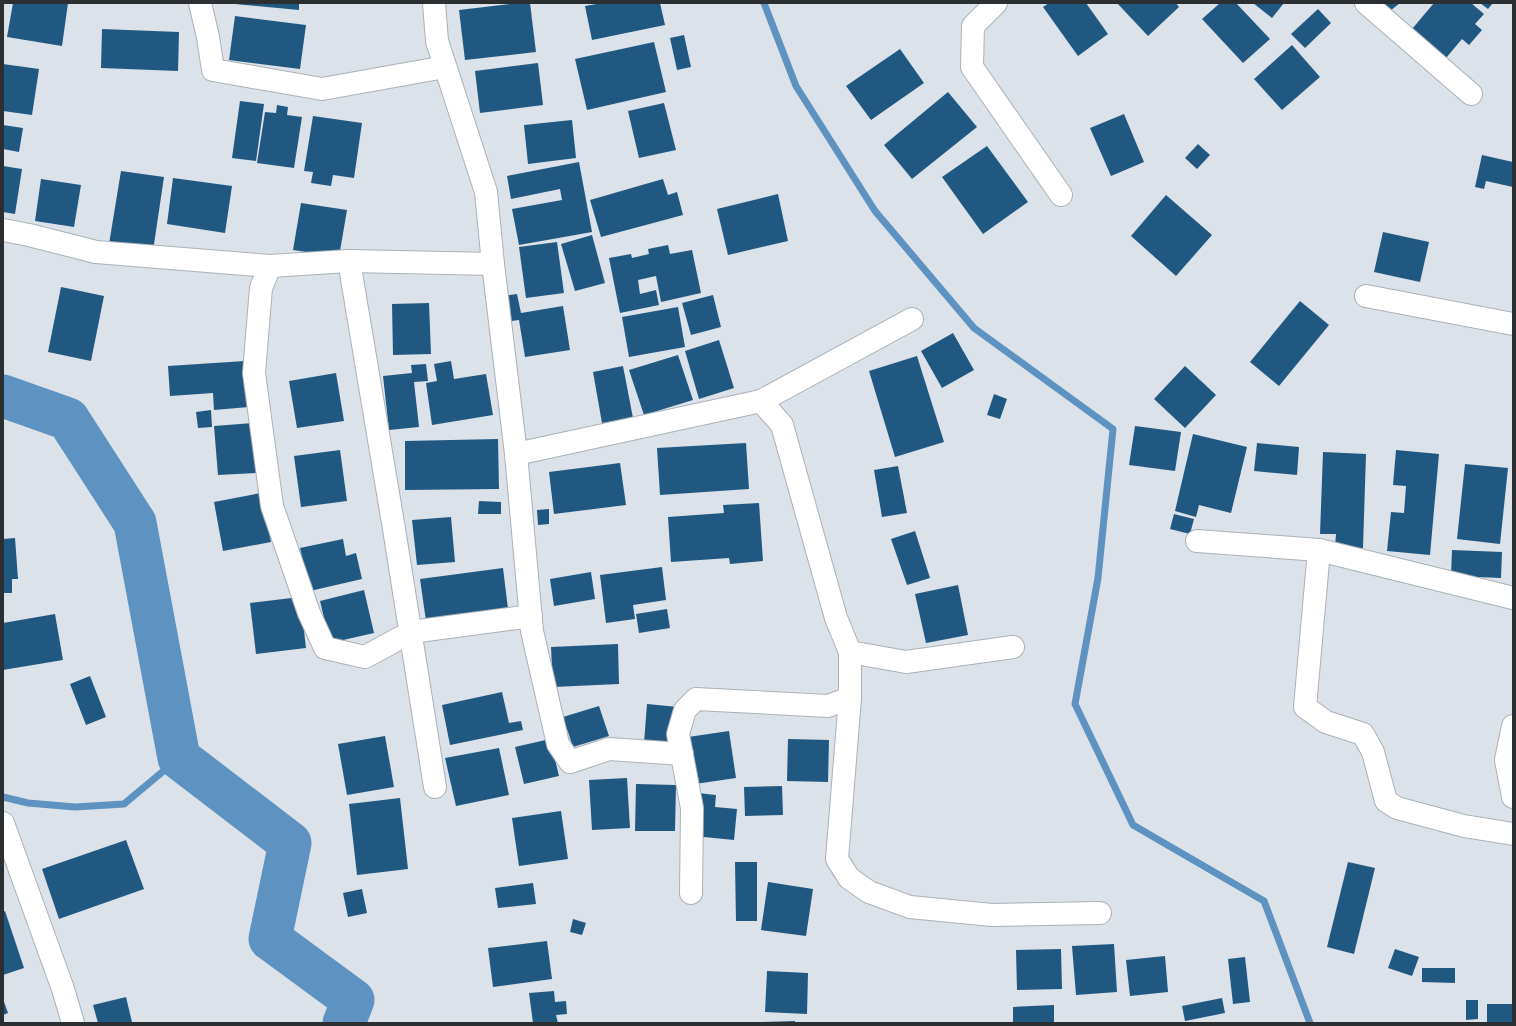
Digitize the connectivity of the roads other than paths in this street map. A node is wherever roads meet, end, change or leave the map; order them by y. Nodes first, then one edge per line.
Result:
1 (200, 3) edge
2 (434, 3) edge
3 (996, 3) edge
4 (1366, 3) edge
5 (445, 67) junction
6 (1471, 94) dead end
7 (1061, 195) dead end
8 (3, 230) edge
9 (349, 261) junction
10 (494, 264) junction
11 (270, 266) junction
12 (1366, 296) dead end
13 (912, 319) dead end
14 (1513, 324) edge
15 (761, 401) junction
16 (516, 454) junction
17 (1197, 541) dead end
18 (1318, 550) junction
19 (1513, 598) edge
20 (531, 616) junction
21 (410, 632) junction
22 (1013, 647) dead end
23 (850, 652) junction
24 (850, 698) junction
25 (1513, 726) edge
26 (682, 754) junction
27 (435, 787) dead end
28 (1513, 797) edge
29 (3, 823) edge
30 (1513, 834) edge
31 (691, 893) dead end
32 (1100, 913) dead end
33 (73, 1023) edge

1 - 5 street
2 - 5 street
3 - 7 street
4 - 6 street
5 - 10 street
8 - 11 street
9 - 10 street
9 - 11 street
9 - 21 street
10 - 16 street
11 - 21 street
12 - 14 street
13 - 15 street
15 - 16 street
15 - 23 street
16 - 20 street
17 - 18 street
18 - 19 street
18 - 30 street
20 - 21 street
20 - 26 street
21 - 27 street
22 - 23 street
23 - 24 street
24 - 26 street
24 - 32 street
25 - 28 street
26 - 31 street
29 - 33 street

